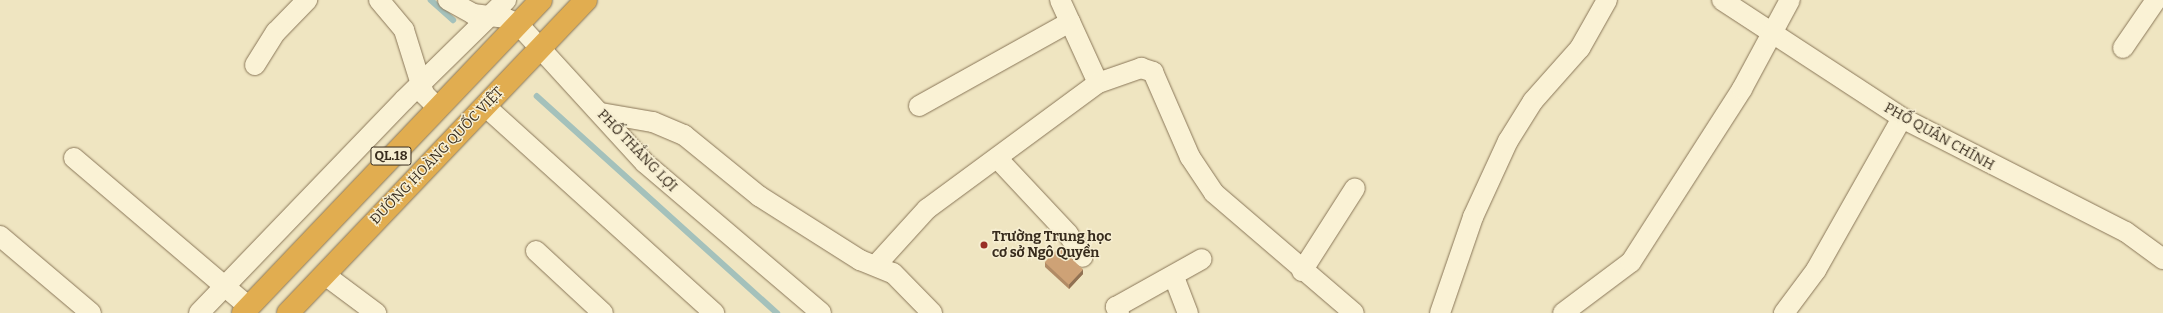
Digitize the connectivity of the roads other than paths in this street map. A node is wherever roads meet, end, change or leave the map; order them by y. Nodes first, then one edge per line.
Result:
1 (307, 0) edge
2 (379, 0) edge
3 (448, 0) edge
4 (506, 0) edge
5 (541, 0) edge
6 (586, 0) edge
7 (1060, 0) edge
8 (1607, 0) edge
9 (1722, 0) edge
10 (1790, 0) edge
11 (2156, 0) edge
12 (489, 17) junction
13 (1070, 22) junction
14 (518, 24) junction
15 (1771, 34) junction
16 (2123, 48) dead end
17 (540, 49) junction
18 (255, 65) dead end
19 (420, 84) junction
20 (1098, 84) junction
21 (485, 106) junction
22 (919, 106) dead end
23 (437, 107) junction
24 (601, 113) junction
25 (1902, 118) junction
26 (74, 158) dead end
27 (997, 158) junction
28 (1355, 188) dead end
29 (0, 236) edge
30 (536, 251) dead end
31 (1083, 257) dead end
32 (1202, 259) dead end
33 (2163, 259) edge
34 (876, 264) junction
35 (1302, 271) junction
36 (324, 275) junction
37 (1174, 277) junction
38 (225, 286) junction
39 (246, 310) edge
40 (1790, 311) edge
41 (91, 313) edge
42 (199, 313) edge
43 (288, 313) edge
44 (376, 313) edge
45 (603, 313) edge
46 (714, 313) edge
47 (821, 313) edge
48 (932, 313) edge
49 (1119, 313) edge
50 (1188, 313) edge
51 (1354, 313) edge
52 (1440, 313) edge
53 (1563, 313) edge

1 - 18 street
2 - 19 street
3 - 12 street
4 - 12 street
5 - 14 highway, QL.18
6 - 17 highway, ĐƯỜNG HOÀNG QUỐC VIỆT / QL.18
7 - 13 street
8 - 52 street
9 - 15 street, PHỐ QUÂN CHÍNH
10 - 15 street
11 - 16 street
12 - 14 street
12 - 19 street
13 - 20 street
13 - 22 street
14 - 17 street, PHỐ THẮNG LỢI
14 - 23 highway, QL.18
15 - 25 street, PHỐ QUÂN CHÍNH
15 - 53 street
17 - 21 highway, ĐƯỜNG HOÀNG QUỐC VIỆT / QL.18
17 - 24 street, PHỐ THẮNG LỢI
19 - 23 street
19 - 38 street
20 - 27 street
20 - 35 street
21 - 36 highway, ĐƯỜNG HOÀNG QUỐC VIỆT / QL.18
21 - 46 street
23 - 39 highway, QL.18
24 - 34 street
24 - 47 street, PHỐ THẮNG LỢI
25 - 33 street, PHỐ QUÂN CHÍNH
25 - 40 street
26 - 38 street
27 - 31 street
27 - 34 street
28 - 35 street
29 - 41 street
30 - 45 street
32 - 37 street
34 - 48 street
35 - 51 street
36 - 43 highway, ĐƯỜNG HOÀNG QUỐC VIỆT / QL.18
36 - 44 street
37 - 49 street
37 - 50 street
38 - 39 street
38 - 42 street

